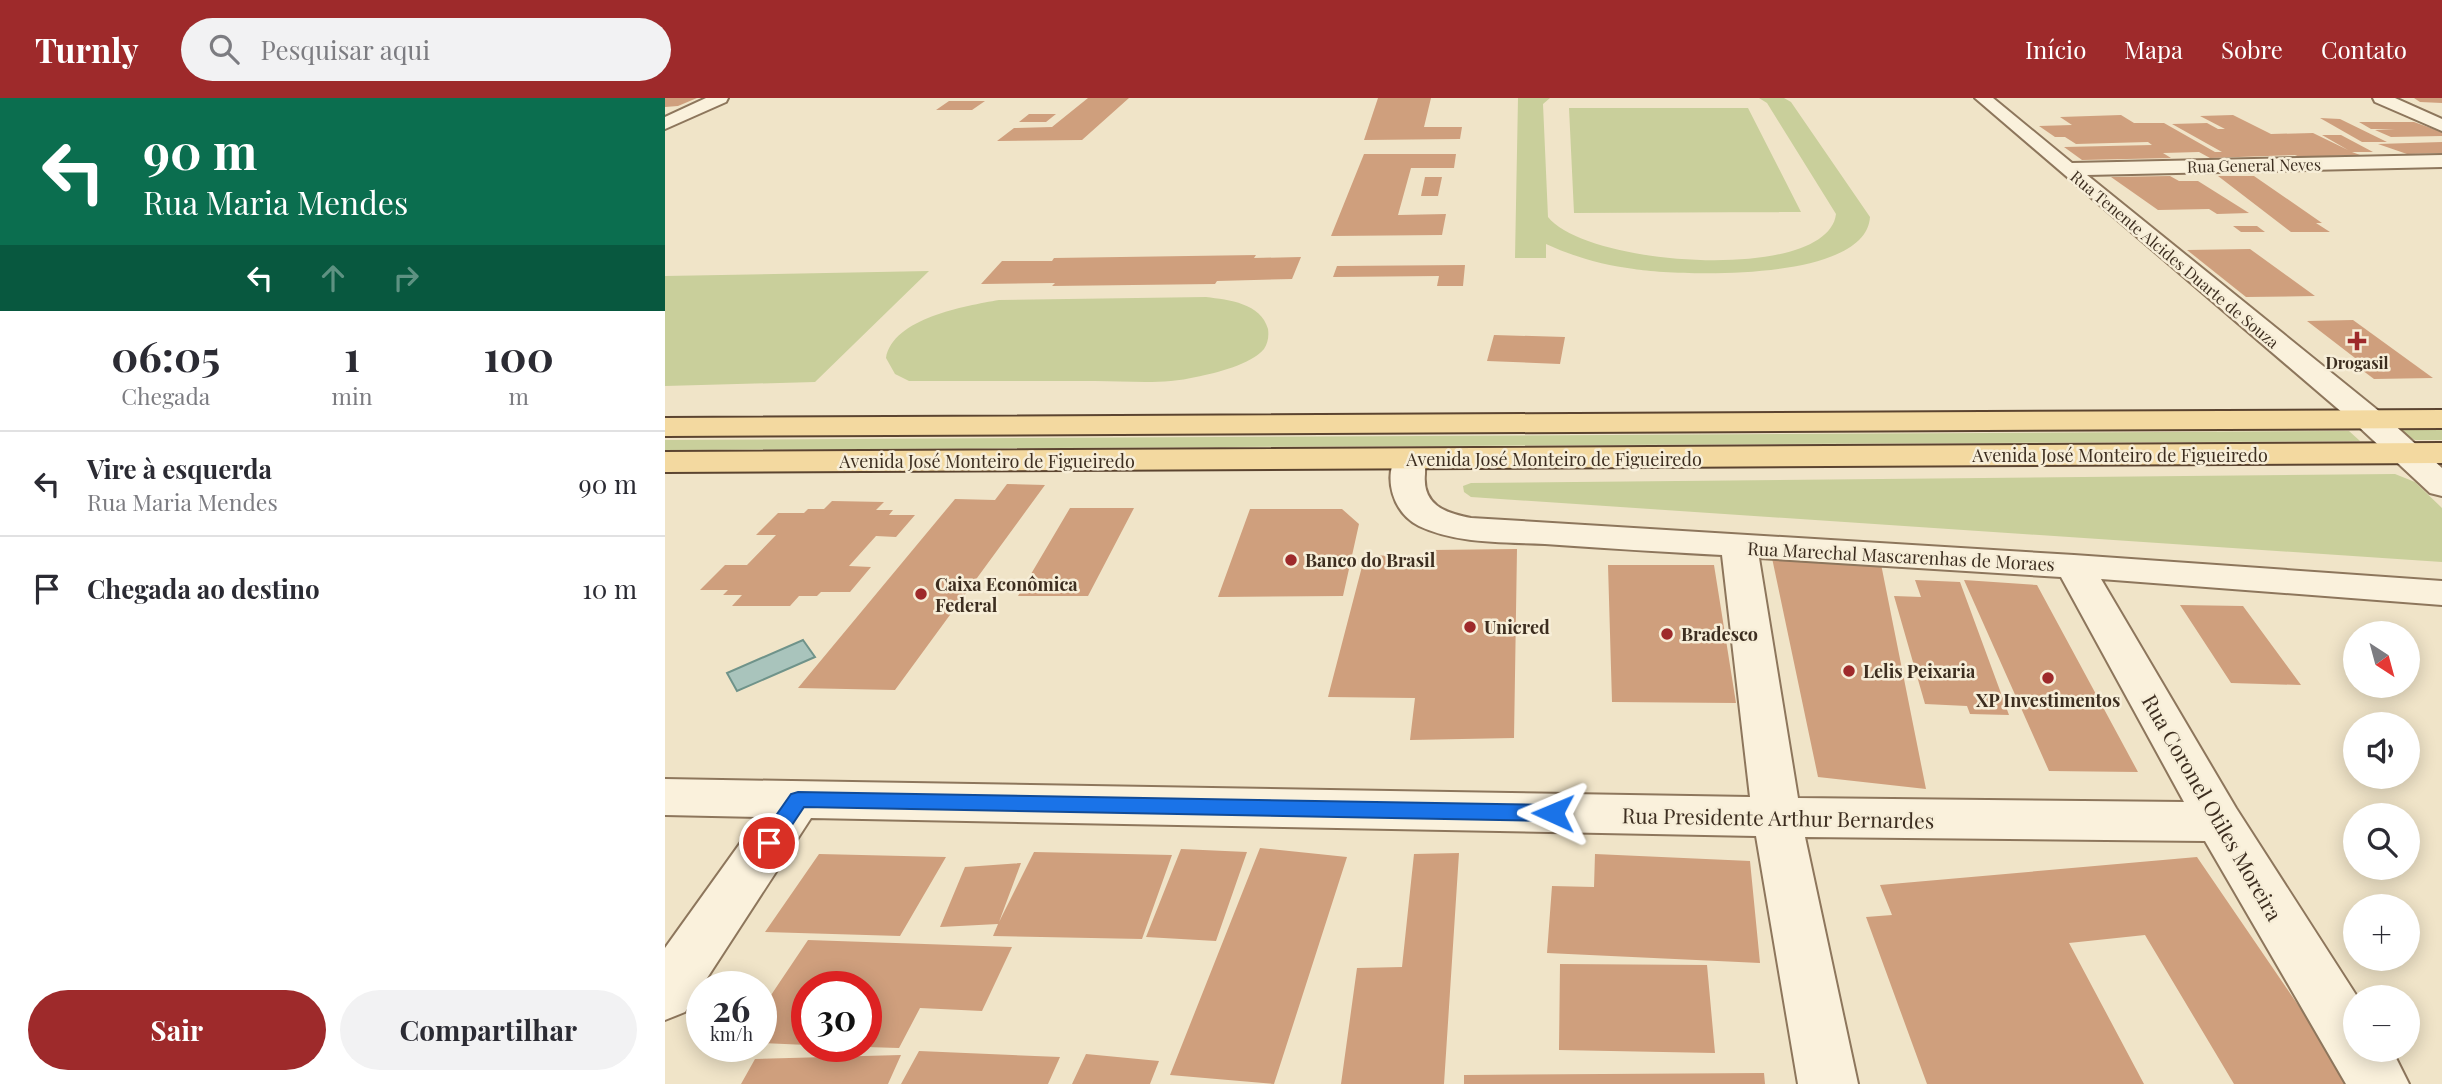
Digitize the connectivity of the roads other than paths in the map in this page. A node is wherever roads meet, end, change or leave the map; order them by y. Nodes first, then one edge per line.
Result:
1 (720, 98) edge
2 (1983, 98) edge
3 (2381, 98) edge
4 (665, 124) edge
5 (2442, 126) edge
6 (2442, 161) edge
7 (2067, 169) junction
8 (2369, 419) junction
9 (2442, 419) edge
10 (665, 427) edge
11 (2408, 453) junction
12 (2442, 453) edge
13 (1410, 460) junction
14 (665, 462) edge
15 (2442, 486) edge
16 (1739, 547) junction
17 (2074, 566) junction
18 (2442, 593) edge
19 (665, 797) edge
20 (798, 799) junction
21 (1777, 817) junction
22 (2219, 822) junction
23 (665, 994) edge
24 (2343, 1025) edge
25 (2366, 1062) edge
26 (1828, 1084) edge
27 (2379, 1084) edge

1 - 4 street
2 - 7 street, Rua Tenente Alcides Duarte de Souza
3 - 5 street
6 - 7 street, Rua General Neves
7 - 8 street, Rua Tenente Alcides Duarte de Souza
8 - 9 main road, Avenida José Monteiro de Figueiredo
8 - 10 main road, Avenida José Monteiro de Figueiredo
8 - 11 street, Rua Tenente Alcides Duarte de Souza
11 - 12 main road, Avenida José Monteiro de Figueiredo
11 - 13 main road, Avenida José Monteiro de Figueiredo
11 - 15 street, Rua Tenente Alcides Duarte de Souza
13 - 14 main road, Avenida José Monteiro de Figueiredo
13 - 16 street, Rua Marechal Mascarenhas de Moraes
16 - 17 street, Rua Marechal Mascarenhas de Moraes
16 - 21 street
17 - 18 street, Rua Marechal Mascarenhas de Moraes
17 - 22 street, Rua Coronel Otiles Moreira
19 - 20 street, Rua Presidente Arthur Bernardes
20 - 21 street, Rua Presidente Arthur Bernardes
20 - 23 street
21 - 22 street, Rua Presidente Arthur Bernardes
21 - 26 street
22 - 24 street, Rua Coronel Otiles Moreira
25 - 27 street

